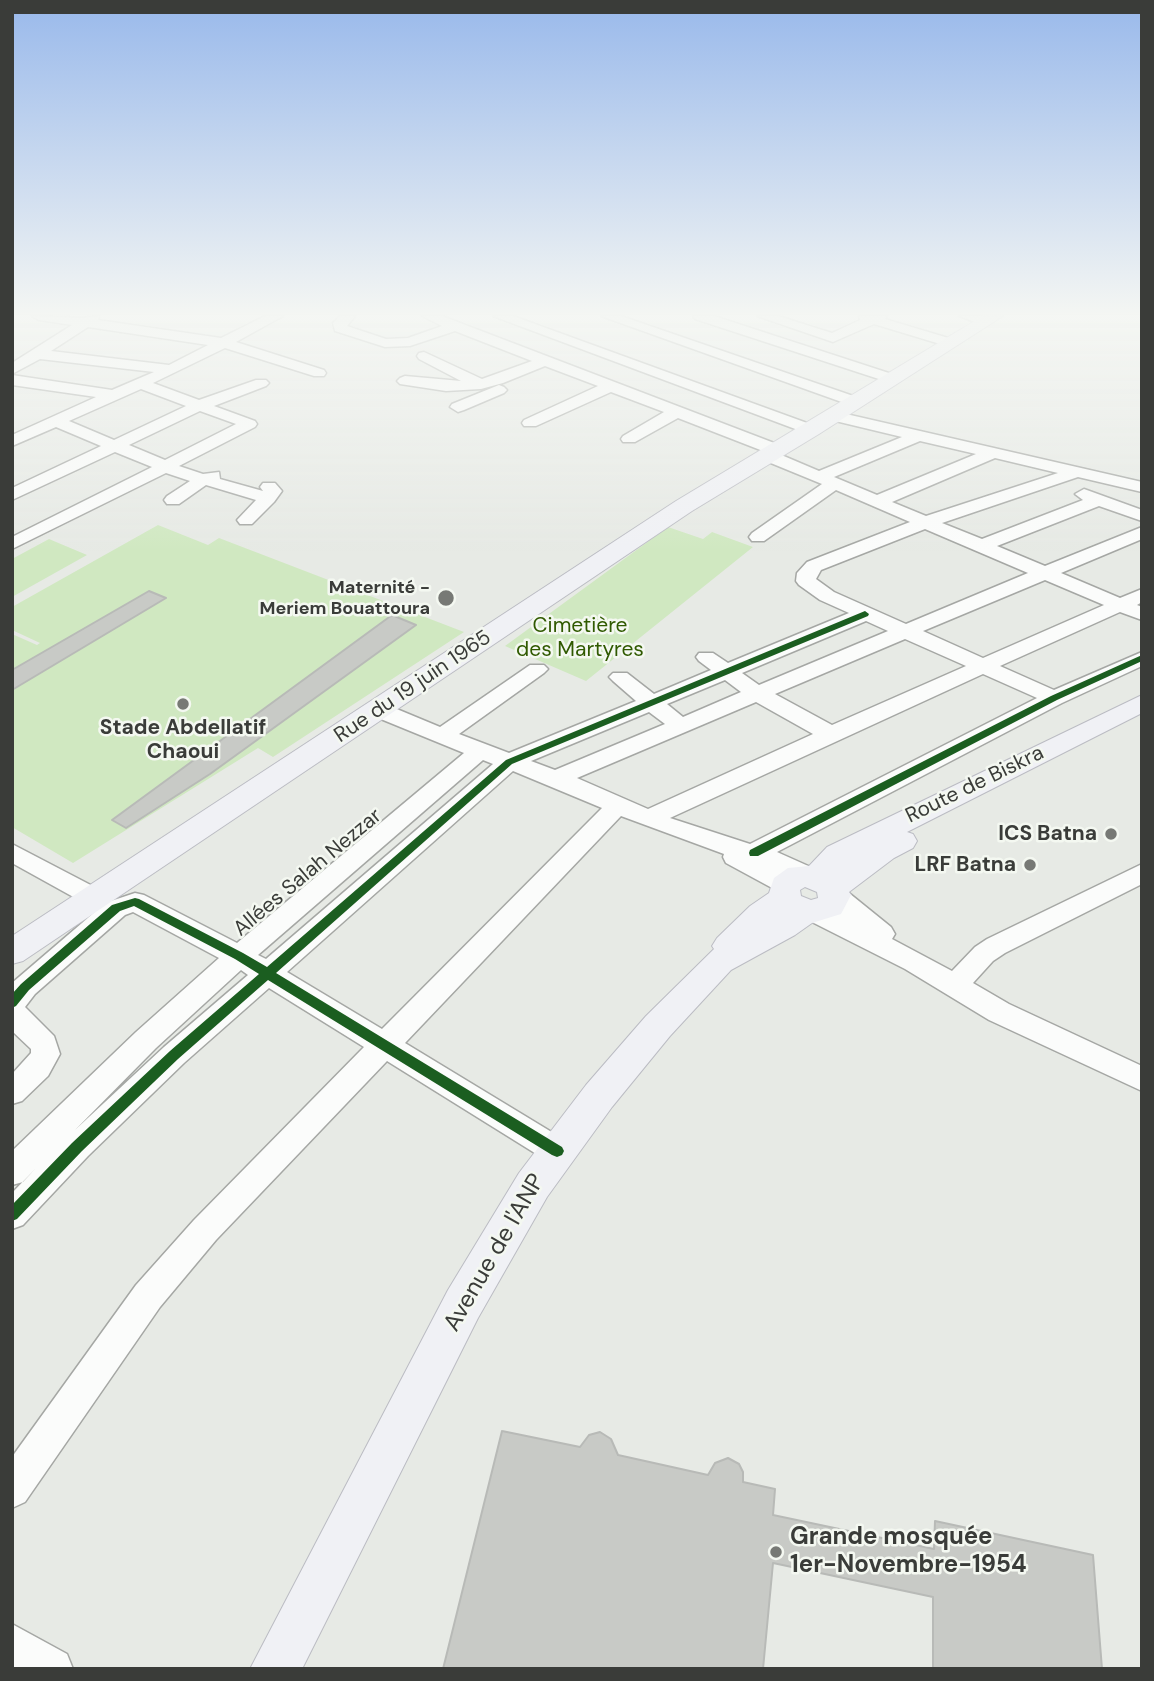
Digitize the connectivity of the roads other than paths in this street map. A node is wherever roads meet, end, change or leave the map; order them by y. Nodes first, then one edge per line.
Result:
1 (108, 394) edge
2 (168, 394) edge
3 (230, 394) edge
4 (484, 394) edge
5 (593, 394) edge
6 (629, 394) edge
7 (753, 394) edge
8 (834, 394) edge
9 (868, 394) edge
10 (112, 395) joint
11 (856, 402) junction
12 (198, 406) junction
13 (458, 407) dead end
14 (675, 412) junction
15 (54, 421) junction
16 (825, 422) junction
17 (530, 423) dead end
18 (249, 424) junction
19 (917, 436) junction
20 (629, 439) dead end
21 (12, 441) edge
22 (114, 447) junction
23 (771, 453) junction
24 (993, 453) junction
25 (165, 467) junction
26 (1077, 472) junction
27 (182, 473) junction
28 (202, 480) junction
29 (827, 480) junction
30 (1050, 481) junction
31 (1142, 487) edge
32 (12, 495) edge
33 (173, 500) dead end
34 (1098, 500) junction
35 (879, 501) junction
36 (1142, 516) edge
37 (246, 520) dead end
38 (926, 522) junction
39 (1142, 532) edge
40 (758, 537) dead end
41 (12, 544) edge
42 (981, 546) junction
43 (1047, 573) junction
44 (1142, 595) edge
45 (1119, 604) junction
46 (865, 614) junction
47 (1142, 614) edge
48 (907, 633) junction
49 (706, 657) dead end
50 (1142, 658) edge
51 (984, 667) junction
52 (537, 669) dead end
53 (725, 671) junction
54 (620, 677) dead end
55 (758, 694) junction
56 (1054, 698) junction
57 (650, 703) junction
58 (1142, 703) edge
59 (379, 710) junction
60 (1142, 719) edge
61 (682, 727) junction
62 (831, 734) junction
63 (443, 735) junction
64 (480, 751) junction
65 (509, 762) junction
66 (556, 778) junction
67 (617, 806) junction
68 (648, 819) junction
69 (710, 842) junction
70 (12, 852) edge
71 (754, 853) junction
72 (1142, 873) edge
73 (810, 893) junction
74 (95, 898) junction
75 (12, 952) edge
76 (239, 956) junction
77 (265, 973) junction
78 (956, 985) junction
79 (12, 1003) edge
80 (12, 1010) edge
81 (385, 1047) junction
82 (1142, 1079) edge
83 (12, 1092) edge
84 (557, 1151) junction
85 (12, 1172) edge
86 (12, 1215) edge
87 (12, 1489) edge
88 (13, 1647) edge
89 (52, 1669) edge
90 (275, 1669) edge

1 - 10 street
2 - 12 street
3 - 12 street
4 - 13 street
5 - 17 street
6 - 14 street
7 - 16 street
8 - 11 street
9 - 11 main road, Rue du 19 juin 1965
10 - 15 street
11 - 16 main road, Rue du 19 juin 1965
12 - 18 street
12 - 22 street
14 - 20 street
14 - 23 street
15 - 21 street
15 - 22 street
16 - 19 street
16 - 23 main road, Rue du 19 juin 1965
18 - 25 street
18 - 27 street
19 - 24 street
19 - 29 street
22 - 25 street
22 - 32 street
23 - 29 street
23 - 59 main road, Rue du 19 juin 1965
24 - 26 street
24 - 35 street
25 - 27 street
25 - 41 street
26 - 30 street
26 - 31 street
27 - 28 street
28 - 33 street
28 - 37 street
29 - 35 street
29 - 40 street
30 - 34 street
30 - 38 street
34 - 36 street
34 - 42 street
35 - 38 street
38 - 42 street
38 - 46 street
39 - 43 street
42 - 43 street
43 - 45 street
43 - 48 street
44 - 45 street
45 - 47 street
45 - 51 street
46 - 48 street
46 - 53 street
48 - 51 street
48 - 55 street
49 - 53 street
50 - 56 street
51 - 56 street
51 - 62 street
52 - 63 street
53 - 55 street
53 - 57 street
54 - 57 street
55 - 61 street
55 - 62 street
56 - 71 street
57 - 61 street
57 - 65 street
58 - 73 main road, Route de Biskra
59 - 63 street
59 - 74 main road, Rue du 19 juin 1965
60 - 73 main road, Route de Biskra
61 - 66 street
62 - 68 street
63 - 64 street
64 - 65 street
64 - 76 street, Allées Salah Nezzar
65 - 66 street
65 - 77 street
66 - 67 street
67 - 68 street
67 - 81 street
68 - 69 street
69 - 71 street
69 - 73 street
70 - 74 street
71 - 73 street
72 - 78 street
73 - 78 street
73 - 84 main road, Avenue de l'ANP
74 - 75 main road, Rue du 19 juin 1965
76 - 77 street
76 - 79 street
76 - 85 street, Allées Salah Nezzar
77 - 81 street
77 - 86 street
78 - 82 street
80 - 83 street
81 - 84 street
81 - 87 street
84 - 90 main road, Avenue de l'ANP
88 - 89 street

